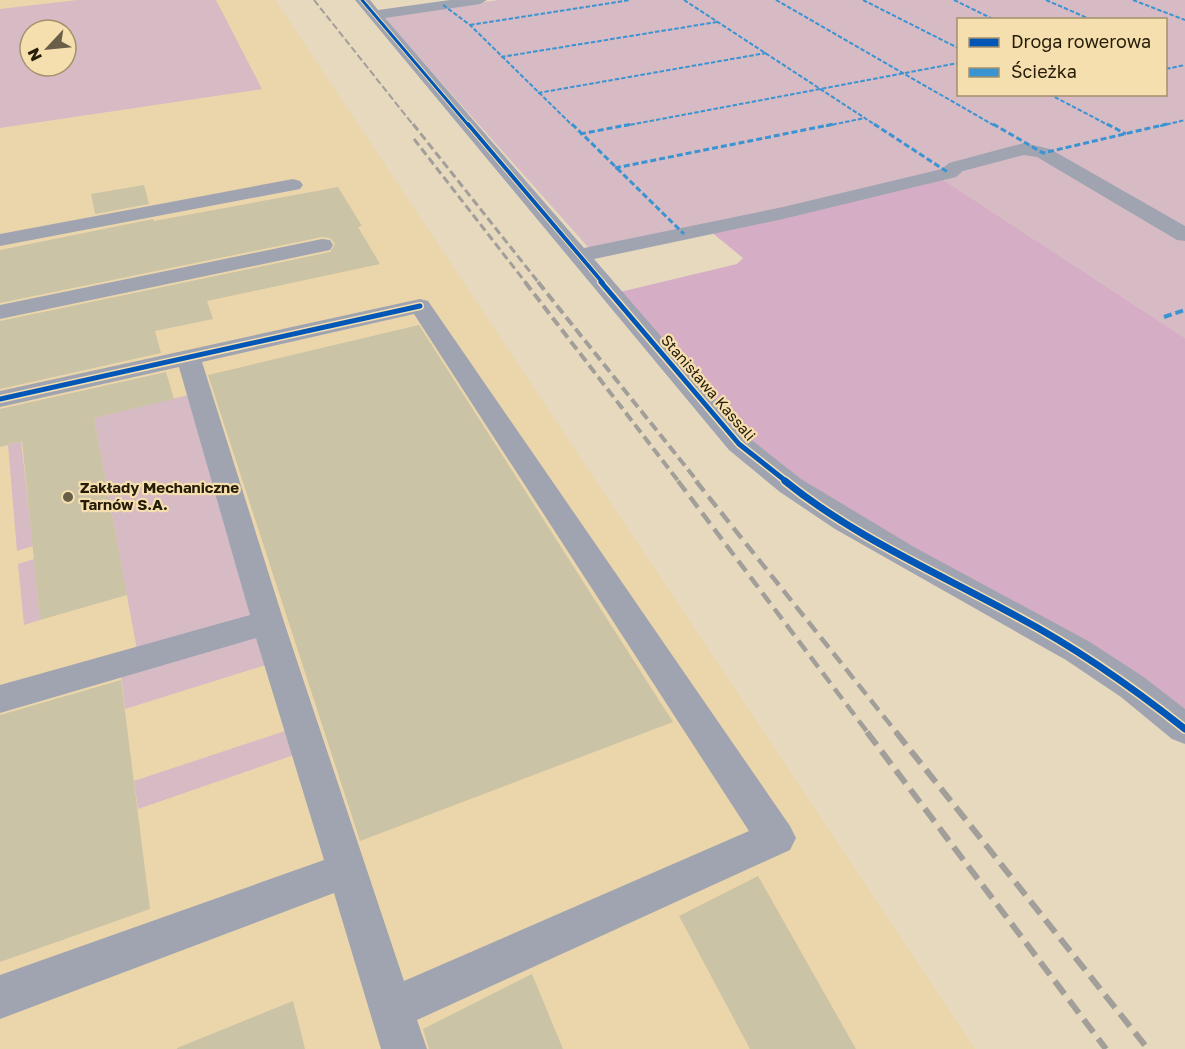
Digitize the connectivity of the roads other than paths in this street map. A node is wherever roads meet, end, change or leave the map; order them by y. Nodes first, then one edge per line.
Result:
1 (480, 0) edge
2 (368, 8) edge
3 (293, 185) dead end
4 (1185, 235) edge
5 (0, 240) edge
6 (322, 244) dead end
7 (578, 256) junction
8 (0, 312) edge
9 (188, 356) junction
10 (0, 399) edge
11 (268, 622) junction
12 (0, 699) edge
13 (1185, 729) edge
14 (347, 870) junction
15 (0, 997) edge
16 (391, 1009) junction
17 (404, 1049) edge

1 - 2 street
2 - 7 street, Stanisława Kassali
3 - 5 street
4 - 7 street
6 - 8 street
7 - 13 street, Stanisława Kassali
9 - 10 street
9 - 11 street
9 - 16 street
11 - 12 street
11 - 14 street
14 - 15 street
14 - 16 street
16 - 17 street

